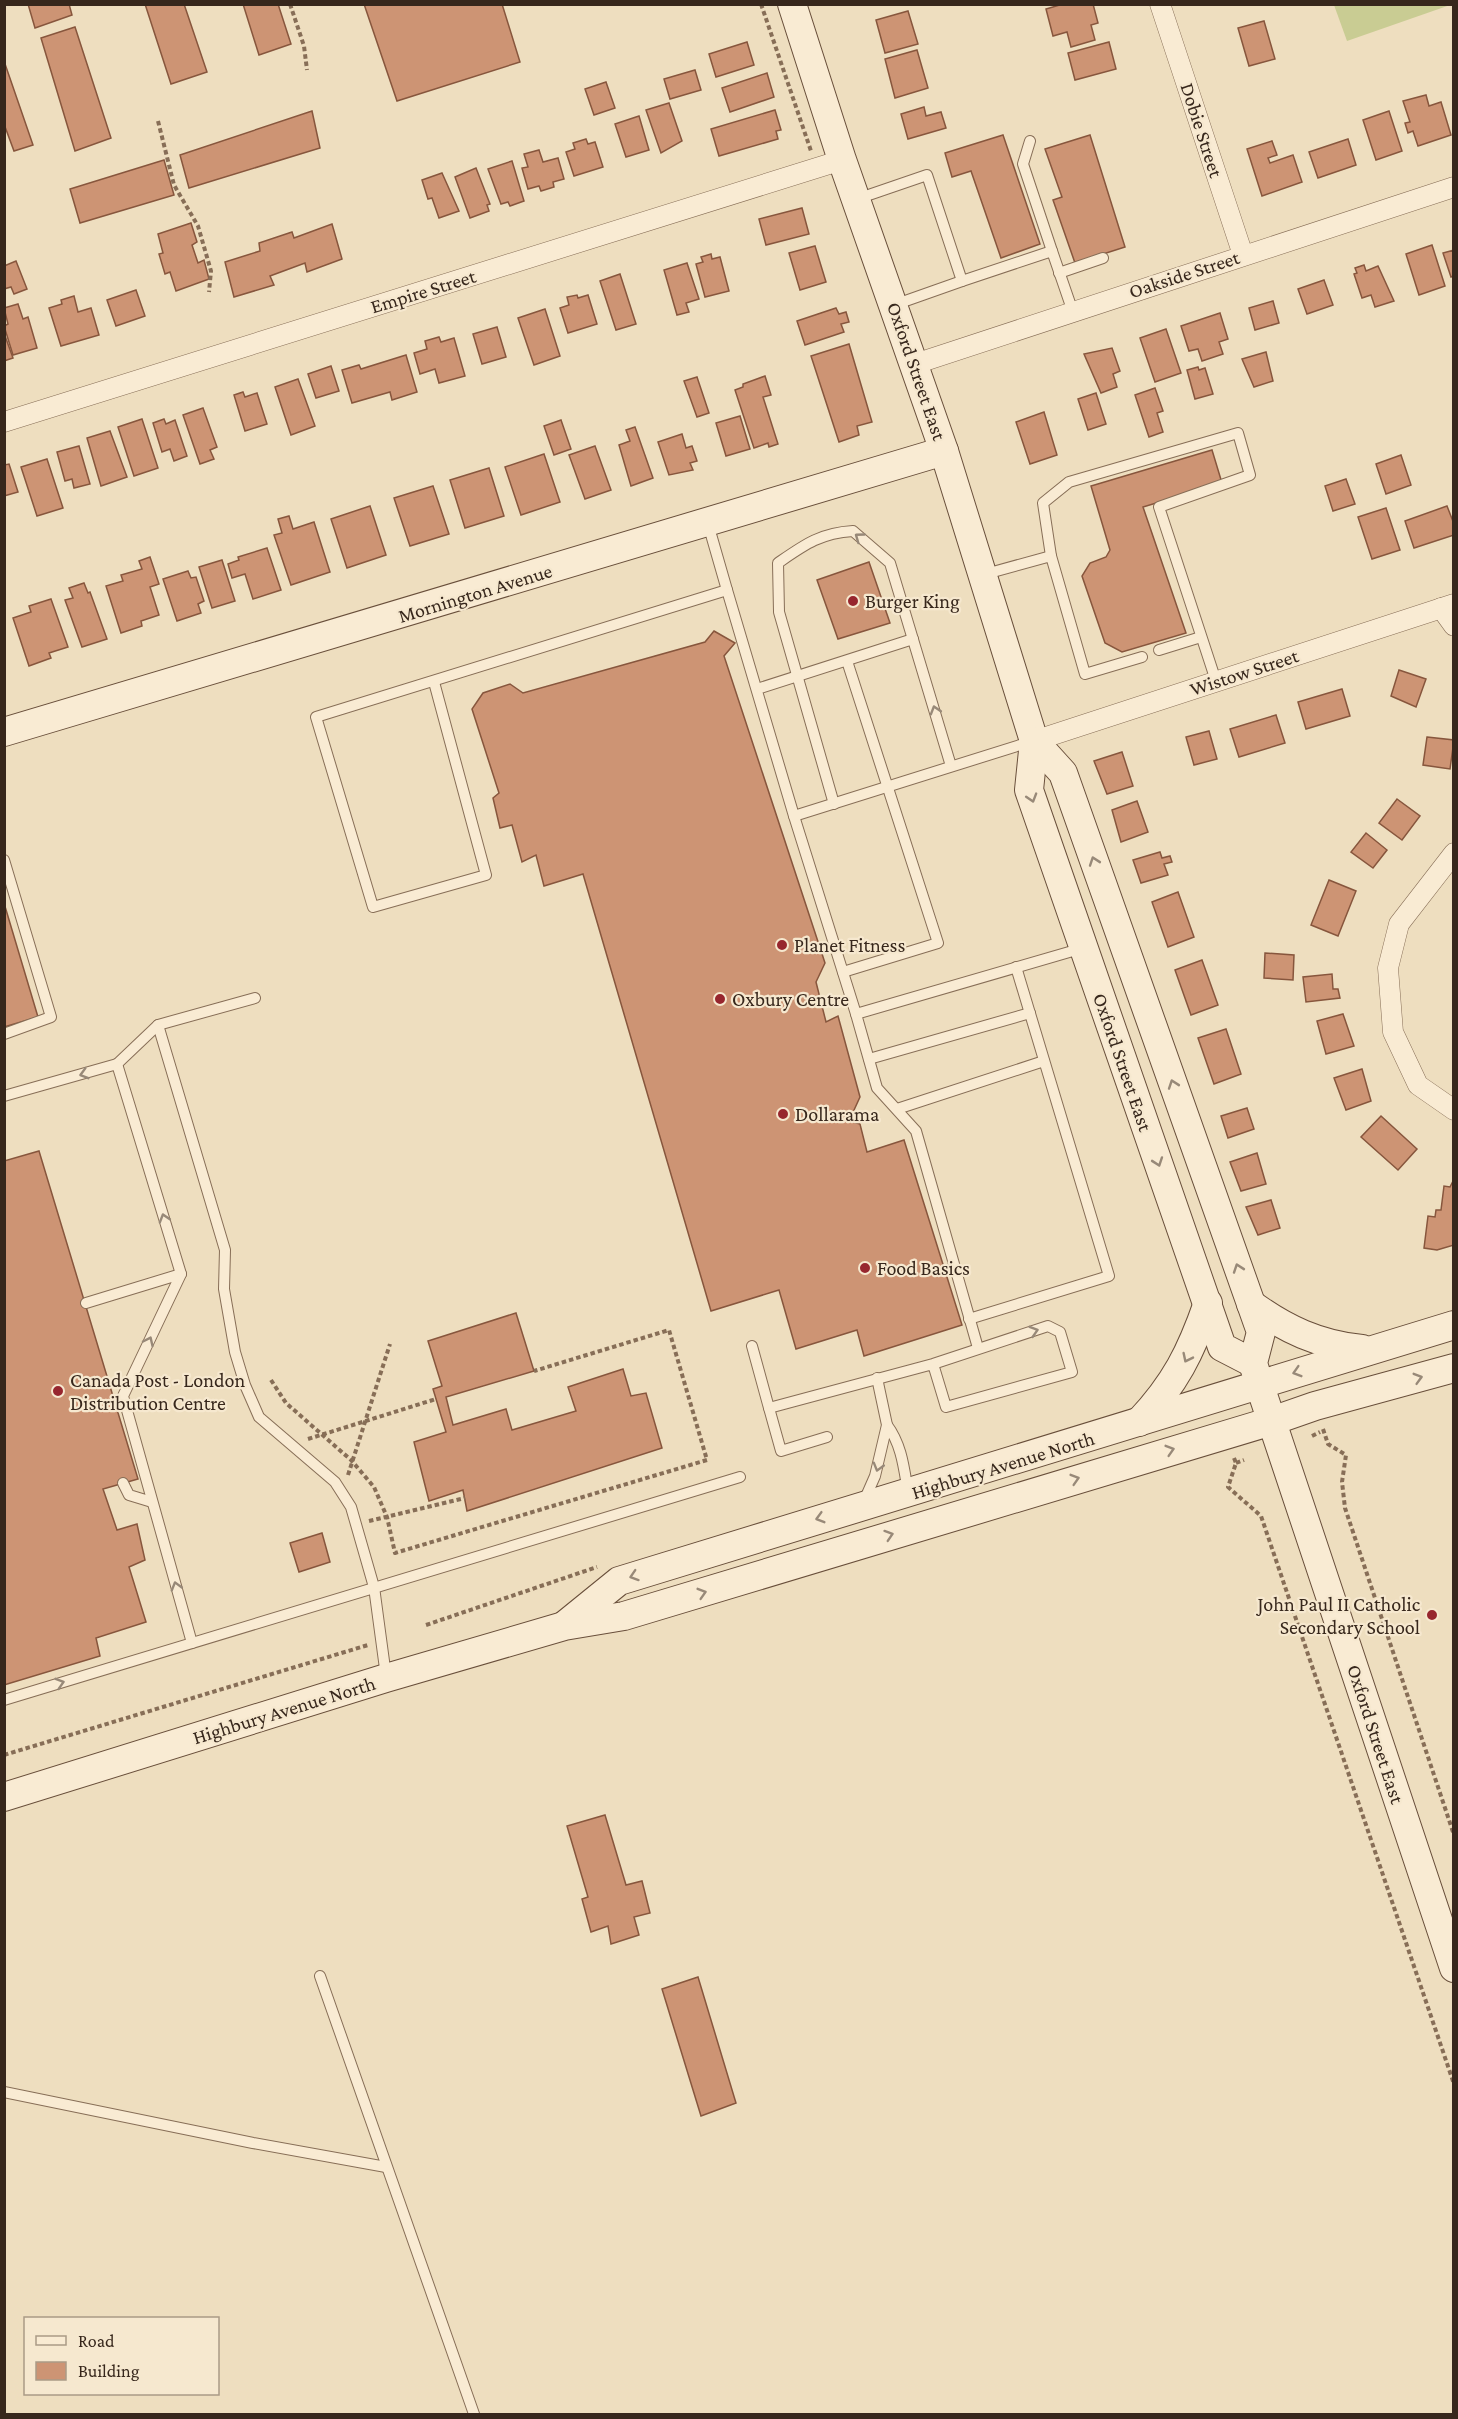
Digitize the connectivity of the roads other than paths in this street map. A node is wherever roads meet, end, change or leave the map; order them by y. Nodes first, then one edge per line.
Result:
1 (792, 4) edge
2 (1160, 4) edge
3 (1030, 141) dead end
4 (842, 160) junction
5 (1454, 187) edge
6 (856, 199) junction
7 (1052, 251) junction
8 (1243, 255) junction
9 (1103, 258) dead end
10 (1059, 273) junction
11 (962, 281) junction
12 (894, 305) junction
13 (1072, 312) junction
14 (915, 364) junction
15 (4, 422) edge
16 (944, 451) junction
17 (708, 522) junction
18 (1051, 556) junction
19 (982, 575) junction
20 (727, 590) junction
21 (1447, 606) edge
22 (1454, 626) edge
23 (1201, 637) junction
24 (913, 639) junction
25 (1159, 650) dead end
26 (1142, 657) dead end
27 (847, 661) junction
28 (797, 676) junction
29 (1216, 681) junction
30 (434, 682) junction
31 (757, 689) junction
32 (4, 732) edge
33 (1034, 741) junction
34 (951, 766) junction
35 (888, 787) junction
36 (834, 804) junction
37 (794, 816) junction
38 (1454, 853) edge
39 (4, 860) edge
40 (1083, 948) junction
41 (1016, 967) junction
42 (843, 972) junction
43 (255, 998) dead end
44 (1030, 1013) junction
45 (856, 1014) junction
46 (158, 1025) junction
47 (4, 1034) edge
48 (869, 1059) junction
49 (1044, 1061) junction
50 (117, 1064) junction
51 (4, 1096) edge
52 (897, 1110) junction
53 (1454, 1110) edge
54 (181, 1274) junction
55 (86, 1303) dead end
56 (1208, 1303) junction
57 (1251, 1304) junction
58 (969, 1319) junction
59 (1454, 1325) edge
60 (753, 1346) dead end
61 (978, 1348) junction
62 (1370, 1350) junction
63 (933, 1364) junction
64 (1454, 1368) edge
65 (1256, 1373) junction
66 (877, 1378) junction
67 (769, 1408) junction
68 (1272, 1421) junction
69 (1137, 1424) junction
70 (887, 1425) junction
71 (827, 1437) dead end
72 (740, 1477) dead end
73 (123, 1483) dead end
74 (908, 1494) junction
75 (152, 1502) junction
76 (861, 1507) junction
77 (374, 1587) junction
78 (564, 1626) junction
79 (192, 1643) junction
80 (386, 1678) junction
81 (4, 1700) edge
82 (4, 1797) edge
83 (1454, 1968) edge
84 (320, 1976) dead end
85 (4, 2092) edge
86 (386, 2167) junction
87 (474, 2415) edge

1 - 4 main road, Oxford Street East
2 - 8 street, Dobie Street
3 - 7 lane
4 - 6 main road, Oxford Street East
4 - 15 street, Empire Street
5 - 8 street, Oakside Street
6 - 11 lane
6 - 12 main road, Oxford Street East
7 - 10 lane
7 - 11 lane
8 - 13 street, Oakside Street
9 - 10 lane
10 - 13 lane
11 - 12 lane
12 - 14 main road, Oxford Street East
13 - 14 street, Oakside Street
14 - 16 main road, Oxford Street East
16 - 17 main road, Mornington Avenue
16 - 19 main road, Oxford Street East
17 - 20 lane
17 - 32 main road, Mornington Avenue
18 - 19 lane
18 - 23 lane
18 - 26 lane
19 - 33 main road, Oxford Street East
20 - 30 lane
20 - 31 lane
21 - 22 street
21 - 29 street, Wistow Street
23 - 25 lane
23 - 29 lane
24 - 27 lane
24 -> 28 lane
34 -> 24 lane
27 - 28 lane
27 - 35 lane
28 - 31 lane
28 - 36 lane
29 - 33 street, Wistow Street
30 - 30 lane
31 - 37 lane
33 - 34 lane
33 -> 40 main road, Oxford Street East
57 -> 33 main road, Oxford Street East
34 - 35 lane
35 - 36 lane
35 - 42 lane
36 - 37 lane
37 - 42 lane
38 - 53 street
39 - 47 lane
40 - 41 lane
40 -> 56 main road, Oxford Street East
41 - 44 lane
41 - 45 lane
42 - 45 lane
43 - 46 lane
44 - 48 lane
44 - 49 lane
45 - 48 lane
46 - 50 lane
46 - 77 lane
48 - 52 lane
49 - 52 lane
49 - 58 lane
50 -> 51 lane
54 -> 50 lane
52 - 58 lane
54 - 55 lane
75 -> 54 lane
56 - 65 main road, Oxford Street East
56 -> 69 main road
57 - 62 main road
57 - 65 main road, Oxford Street East
58 - 61 lane
59 - 62 main road, Highbury Avenue North
60 - 67 lane
61 - 63 lane
61 -> 63 lane
62 -> 65 main road, Highbury Avenue North
63 - 66 lane
68 -> 64 main road, Highbury Avenue North
65 - 68 main road, Oxford Street East
65 - 69 main road, Highbury Avenue North
66 - 67 lane
66 - 70 lane
67 - 71 lane
78 -> 68 main road, Highbury Avenue North
68 - 83 main road, Oxford Street East
69 - 74 main road, Highbury Avenue North
70 - 74 lane
70 -> 76 lane
72 - 77 lane
73 - 75 lane
74 - 76 main road, Highbury Avenue North
79 -> 75 lane
76 -> 78 main road, Highbury Avenue North
77 - 79 lane
77 - 80 lane
78 - 80 main road, Highbury Avenue North
81 -> 79 lane
80 - 82 main road, Highbury Avenue North
84 - 86 lane
85 - 86 lane
86 - 87 lane

